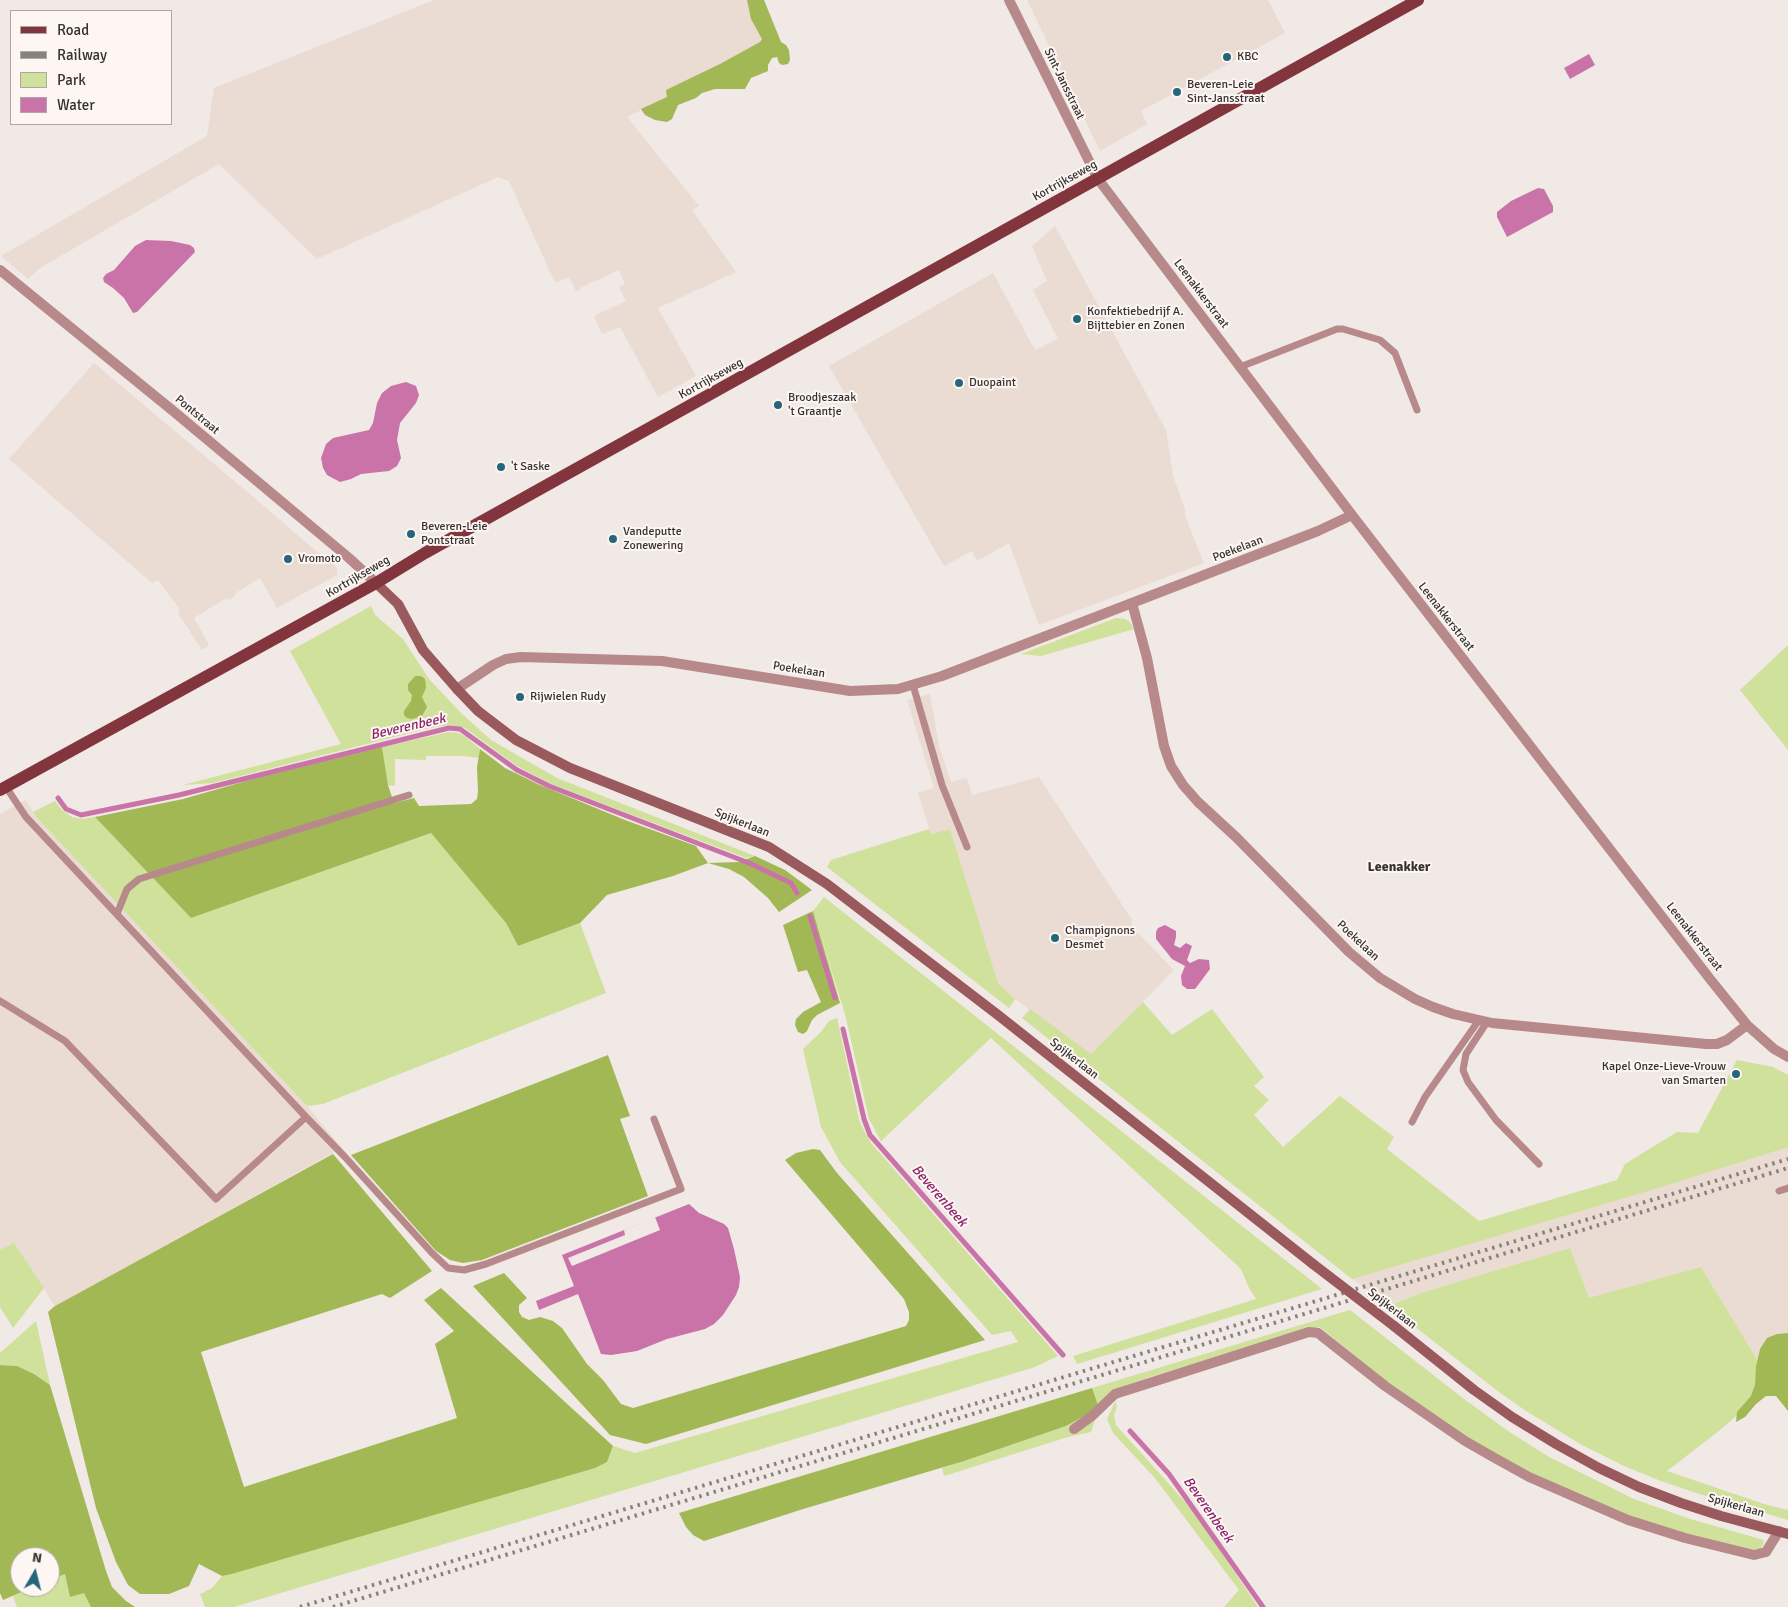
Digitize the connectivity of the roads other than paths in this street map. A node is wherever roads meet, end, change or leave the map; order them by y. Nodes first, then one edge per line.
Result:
1 (1009, 0) edge
2 (1418, 0) edge
3 (1098, 178) junction
4 (0, 270) edge
5 (1240, 368) junction
6 (1417, 410) dead end
7 (1352, 516) junction
8 (376, 583) junction
9 (1132, 603) junction
10 (913, 685) junction
11 (457, 689) junction
12 (3, 788) edge
13 (410, 796) dead end
14 (967, 847) dead end
15 (117, 914) junction
16 (0, 1002) edge
17 (1483, 1021) junction
18 (1747, 1025) junction
19 (1788, 1057) edge
20 (306, 1118) junction
21 (654, 1119) dead end
22 (1412, 1122) dead end
23 (1539, 1164) dead end
24 (1788, 1188) edge
25 (1779, 1191) dead end
26 (1074, 1429) dead end
27 (1784, 1532) edge

1 - 3 street, Sint-Jansstraat
2 - 3 main road, Kortrijkseweg
3 - 5 street, Leenakkerstraat
3 - 8 main road, Kortrijkseweg
4 - 8 street, Pontstraat
5 - 6 lane
5 - 7 street, Leenakkerstraat
7 - 9 street, Poekelaan
7 - 18 street, Leenakkerstraat
8 - 11 street, Spijkerlaan
8 - 12 main road, Kortrijkseweg
9 - 10 street, Poekelaan
9 - 17 street, Poekelaan
10 - 11 street, Poekelaan
10 - 14 lane
11 - 27 street, Spijkerlaan, bridge
12 - 15 lane
13 - 15 lane
15 - 20 lane
16 - 20 lane
17 - 18 street, Poekelaan
17 - 22 lane
17 - 23 lane
18 - 19 street, Leenakkerstraat
20 - 21 lane
24 - 25 lane
26 - 27 street, Spijkerlaan

